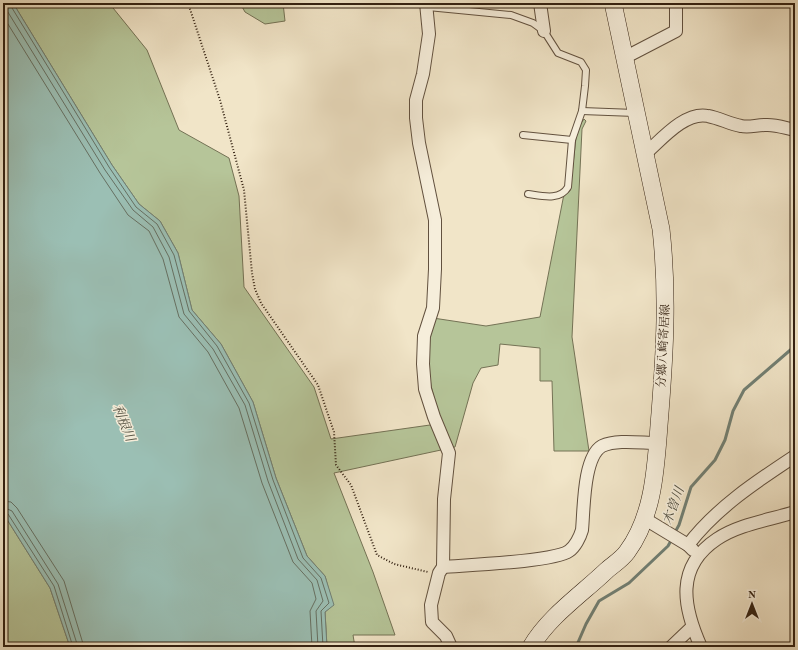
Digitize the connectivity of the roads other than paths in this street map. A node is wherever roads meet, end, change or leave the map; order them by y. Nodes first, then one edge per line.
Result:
1 (540, 3) edge
2 (613, 3) edge
3 (676, 3) edge
4 (427, 5) edge
5 (544, 31) junction
6 (624, 58) junction
7 (582, 110) junction
8 (637, 113) junction
9 (795, 130) edge
10 (523, 135) dead end
11 (572, 140) junction
12 (644, 154) junction
13 (528, 194) dead end
14 (657, 443) junction
15 (795, 456) edge
16 (795, 512) edge
17 (645, 519) junction
18 (685, 543) junction
19 (698, 555) junction
20 (441, 570) junction
21 (692, 627) junction
22 (451, 647) edge
23 (531, 647) edge
24 (671, 647) edge
25 (701, 647) edge

1 - 5 street
2 - 6 main road, 分郷八崎寄居線
3 - 6 street
4 - 5 lane
4 - 20 street
5 - 7 lane
6 - 8 main road, 分郷八崎寄居線
7 - 8 lane
7 - 11 lane
8 - 12 main road, 分郷八崎寄居線
9 - 12 street
10 - 11 lane
11 - 13 lane
12 - 14 main road, 分郷八崎寄居線
14 - 17 main road, 分郷八崎寄居線
14 - 20 street
15 - 18 street
16 - 19 street
17 - 18 street
17 - 23 main road, 分郷八崎寄居線
18 - 19 street
19 - 21 street
20 - 22 street
21 - 24 street
21 - 25 street

